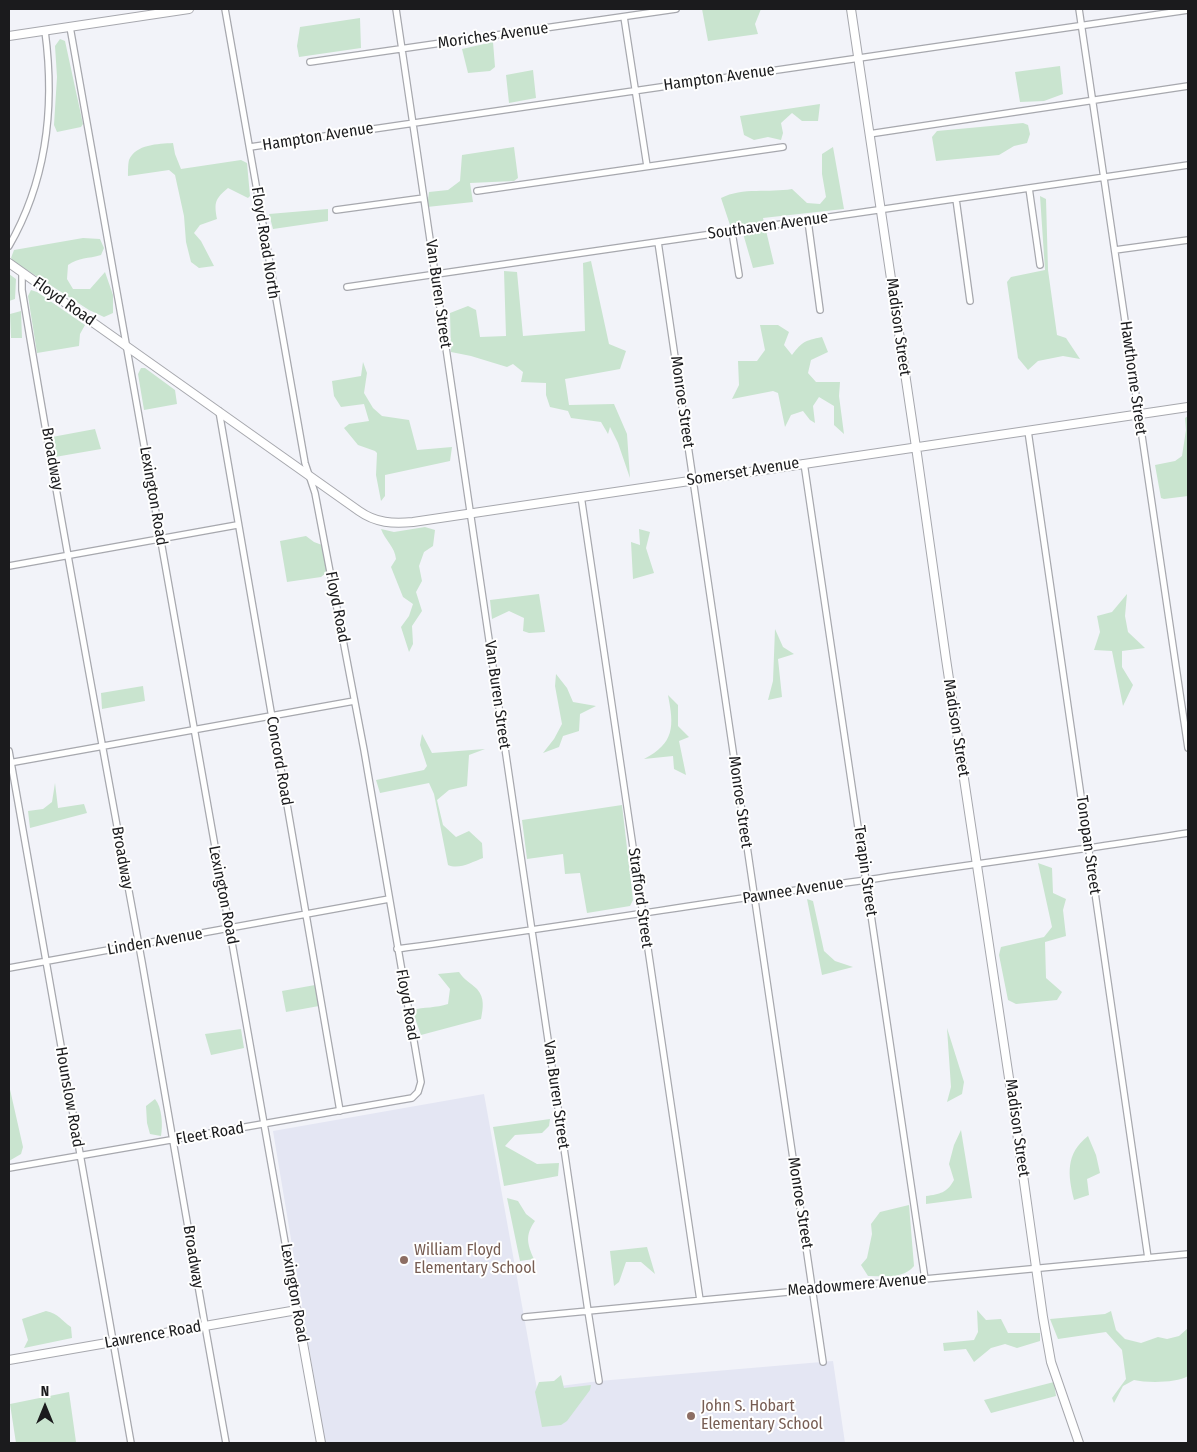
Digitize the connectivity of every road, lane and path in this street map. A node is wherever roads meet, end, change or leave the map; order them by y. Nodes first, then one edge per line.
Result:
1 (189, 9) edge
2 (225, 9) edge
3 (396, 9) edge
4 (676, 9) edge
5 (851, 9) edge
6 (1079, 9) edge
7 (1188, 10) edge
8 (624, 17) junction
9 (1081, 25) junction
10 (70, 27) junction
11 (45, 31) junction
12 (9, 36) edge
13 (402, 49) junction
14 (858, 57) junction
15 (310, 62) dead end
16 (1188, 86) edge
17 (635, 90) junction
18 (1092, 100) junction
19 (413, 123) junction
20 (869, 134) junction
21 (783, 146) dead end
22 (250, 147) junction
23 (1188, 165) edge
24 (647, 166) junction
25 (1104, 178) junction
26 (1029, 188) junction
27 (477, 191) dead end
28 (424, 198) junction
29 (956, 199) junction
30 (881, 209) junction
31 (336, 210) dead end
32 (808, 221) junction
33 (732, 232) junction
34 (1188, 240) edge
35 (658, 242) junction
36 (9, 246) edge
37 (1115, 250) junction
38 (9, 263) edge
39 (1040, 264) dead end
40 (22, 272) junction
41 (435, 275) junction
42 (739, 275) dead end
43 (347, 287) dead end
44 (970, 301) dead end
45 (820, 310) dead end
46 (127, 346) junction
47 (1188, 408) edge
48 (218, 411) junction
49 (1138, 415) junction
50 (1028, 431) junction
51 (916, 446) junction
52 (804, 463) junction
53 (310, 476) junction
54 (694, 480) junction
55 (581, 496) junction
56 (471, 513) junction
57 (237, 525) junction
58 (160, 539) junction
59 (68, 555) junction
60 (9, 566) edge
61 (354, 702) junction
62 (272, 716) junction
63 (193, 730) junction
64 (102, 747) junction
65 (1188, 748) edge
66 (9, 751) edge
67 (10, 763) edge
68 (1188, 832) edge
69 (1088, 849) junction
70 (977, 864) junction
71 (866, 880) junction
72 (754, 897) junction
73 (389, 899) junction
74 (642, 913) junction
75 (306, 914) junction
76 (230, 928) junction
77 (532, 931) junction
78 (138, 944) junction
79 (398, 949) junction
80 (46, 961) junction
81 (9, 968) edge
82 (412, 1098) joint
83 (340, 1111) junction
84 (264, 1124) junction
85 (174, 1140) junction
86 (80, 1156) junction
87 (9, 1168) edge
88 (1188, 1254) edge
89 (1148, 1258) junction
90 (1037, 1269) junction
91 (925, 1279) junction
92 (813, 1289) junction
93 (700, 1300) junction
94 (297, 1310) junction
95 (588, 1311) junction
96 (525, 1316) dead end
97 (204, 1326) junction
98 (114, 1342) junction
99 (9, 1360) edge
100 (823, 1362) dead end
101 (599, 1381) dead end
102 (131, 1443) edge
103 (226, 1443) edge
104 (321, 1443) edge
105 (1079, 1443) edge

1 - 10 street
2 - 22 street, Floyd Road North
3 - 13 street, Van Buren Street
4 - 8 street, Moriches Avenue
5 - 14 street, Madison Street
6 - 9 street, Hawthorne Street
7 - 9 street, Hampton Avenue
8 - 13 street, Moriches Avenue
8 - 17 street
9 - 14 street, Hampton Avenue
9 - 18 street, Hawthorne Street
10 - 11 street
10 - 46 street, Lexington Road
11 - 12 street
11 - 36 street
13 - 15 street, Moriches Avenue
13 - 19 street, Van Buren Street
14 - 17 street, Hampton Avenue
14 - 20 street, Madison Street
16 - 18 street
17 - 19 street, Hampton Avenue
17 - 24 street
18 - 20 street
18 - 25 street, Hawthorne Street
19 - 22 street, Hampton Avenue
19 - 28 street, Van Buren Street
20 - 30 street, Madison Street
21 - 24 street
22 - 53 street, Floyd Road North
23 - 25 street, Southaven Avenue
24 - 27 street
25 - 26 street, Southaven Avenue
25 - 37 street, Hawthorne Street
26 - 29 street, Southaven Avenue
26 - 39 street
28 - 31 street
28 - 41 street, Van Buren Street
29 - 30 street, Southaven Avenue
29 - 44 street
30 - 32 street, Southaven Avenue
30 - 51 street, Madison Street
32 - 33 street, Southaven Avenue
32 - 45 street
33 - 35 street, Southaven Avenue
33 - 42 street
34 - 37 street
35 - 41 street, Southaven Avenue
35 - 54 street, Monroe Street
37 - 49 street, Hawthorne Street
38 - 40 street, Floyd Road
40 - 46 street, Floyd Road
40 - 59 street, Broadway
41 - 43 street, Southaven Avenue
41 - 56 street, Van Buren Street
46 - 48 street, Floyd Road
46 - 58 street, Lexington Road
47 - 49 street, Somerset Avenue
48 - 53 street, Floyd Road
48 - 57 street, Concord Road
49 - 50 street, Somerset Avenue
49 - 65 street, Hawthorne Street
50 - 51 street, Somerset Avenue
50 - 69 street, Tonopan Street
51 - 52 street, Somerset Avenue
51 - 70 street, Madison Street
52 - 54 street, Somerset Avenue
52 - 71 street, Terapin Street
53 - 56 street, Somerset Avenue
53 - 61 street, Floyd Road
54 - 55 street, Somerset Avenue
54 - 72 street, Monroe Street
55 - 56 street, Somerset Avenue
55 - 74 street, Strafford Street
56 - 77 street, Van Buren Street
57 - 58 street
57 - 62 street, Concord Road
58 - 59 street
58 - 63 street, Lexington Road
59 - 60 street
59 - 64 street, Broadway
61 - 62 street
61 - 73 street, Floyd Road
62 - 63 street
62 - 75 street, Concord Road
63 - 64 street
63 - 76 street, Lexington Road
64 - 67 street
64 - 78 street, Broadway
66 - 67 street, Hounslow Road
67 - 80 street, Hounslow Road
68 - 69 street, Pawnee Avenue
69 - 70 street, Pawnee Avenue
69 - 89 street, Tonopan Street
70 - 71 street, Pawnee Avenue
70 - 90 street, Madison Street
71 - 72 street, Pawnee Avenue
71 - 91 street, Terapin Street
72 - 74 street, Pawnee Avenue
72 - 92 street, Monroe Street
73 - 75 street, Linden Avenue
73 - 79 street, Floyd Road
74 - 77 street, Pawnee Avenue
74 - 93 street, Strafford Street
75 - 76 street, Linden Avenue
75 - 83 street, Concord Road
76 - 78 street, Linden Avenue
76 - 84 street, Lexington Road
77 - 79 street, Pawnee Avenue
77 - 95 street, Van Buren Street
78 - 80 street, Linden Avenue
78 - 85 street, Broadway
79 - 82 street, Floyd Road
80 - 81 street, Linden Avenue
80 - 86 street, Hounslow Road
82 - 83 street, Fleet Road
83 - 84 street, Fleet Road
84 - 85 street, Fleet Road
84 - 94 street, Lexington Road
85 - 86 street, Fleet Road
85 - 97 street, Broadway
86 - 87 street, Fleet Road
86 - 98 street, Hounslow Road
88 - 89 street, Meadowmere Avenue
89 - 90 street, Meadowmere Avenue
90 - 91 street, Meadowmere Avenue
90 - 105 street, Madison Street
91 - 92 street, Meadowmere Avenue
92 - 93 street, Meadowmere Avenue
92 - 100 street, Monroe Street
93 - 95 street, Meadowmere Avenue
94 - 97 street, Lawrence Road
94 - 104 street, Lexington Road
95 - 96 street, Meadowmere Avenue
95 - 101 street, Van Buren Street
97 - 98 street, Lawrence Road
97 - 103 street, Broadway
98 - 99 street, Lawrence Road
98 - 102 street, Hounslow Road

